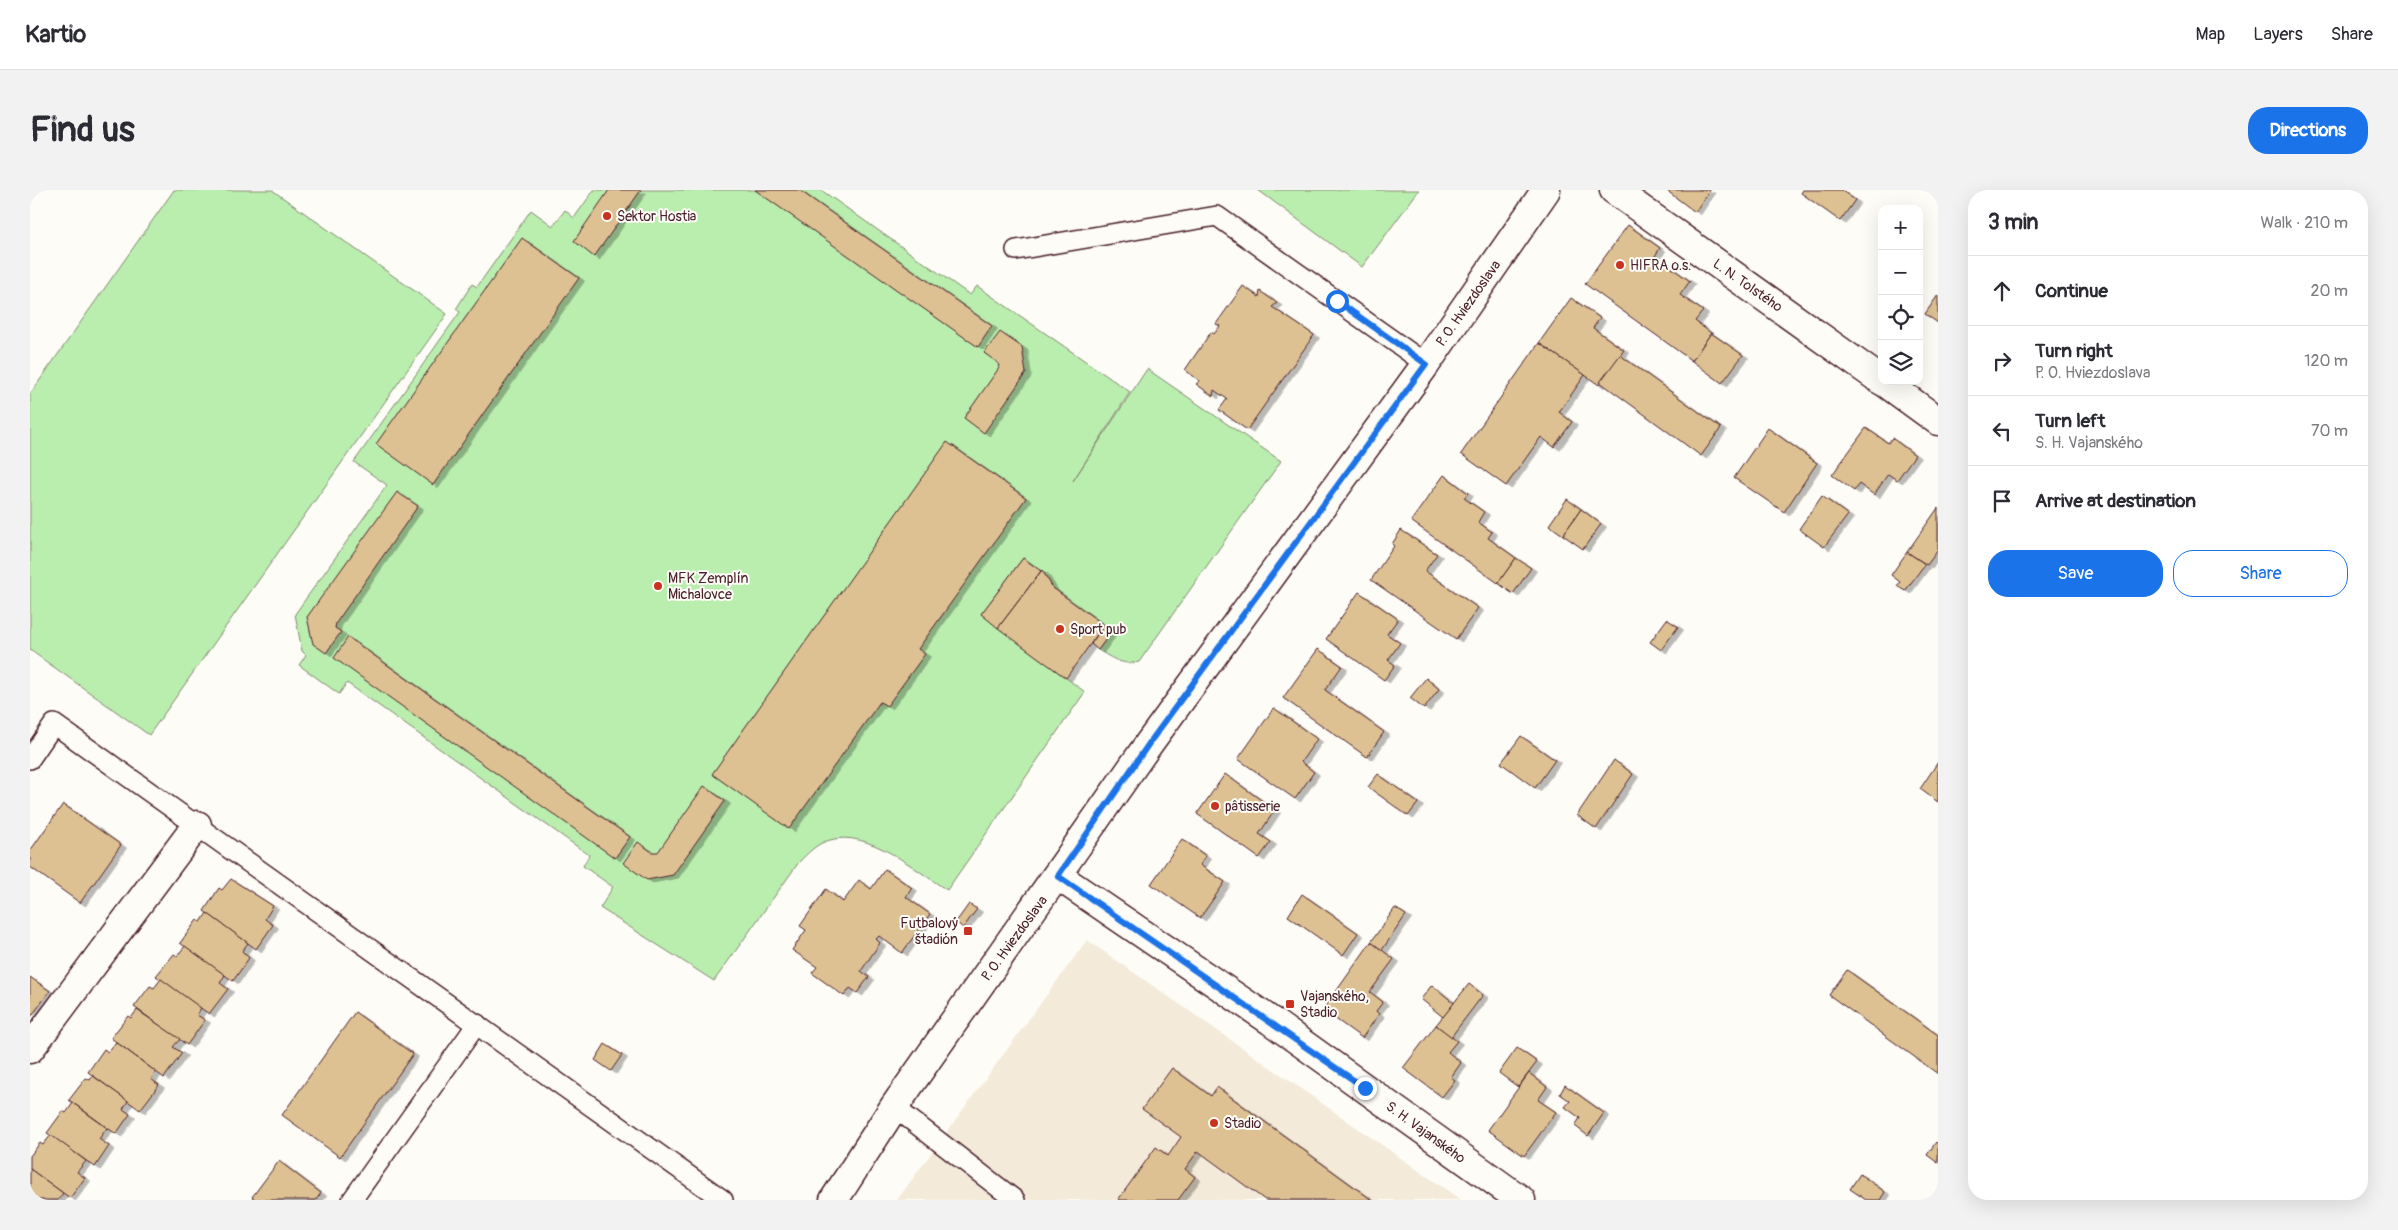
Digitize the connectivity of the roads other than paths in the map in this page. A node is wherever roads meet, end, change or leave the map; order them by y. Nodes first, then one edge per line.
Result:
1 (1546, 190) edge
2 (1614, 190) edge
3 (1016, 250) dead end
4 (1426, 364) junction
5 (1878, 378) edge
6 (1888, 385) edge
7 (1938, 421) edge
8 (30, 759) edge
9 (197, 825) junction
10 (1058, 876) junction
11 (477, 1024) junction
12 (30, 1049) edge
13 (894, 1108) junction
14 (352, 1200) edge
15 (723, 1200) edge
16 (834, 1200) edge
17 (1015, 1200) edge
18 (1521, 1200) edge

1 - 4 street, P. O. Hviezdoslava
2 - 5 street, L. N. Tolstého
3 - 4 lane
4 - 10 street, P. O. Hviezdoslava
6 - 7 street, L. N. Tolstého
8 - 9 lane
9 - 11 lane
9 - 12 street
10 - 13 street, P. O. Hviezdoslava
10 - 18 street, S. H. Vajanského
11 - 14 lane
11 - 15 lane
13 - 16 street, P. O. Hviezdoslava
13 - 17 lane

